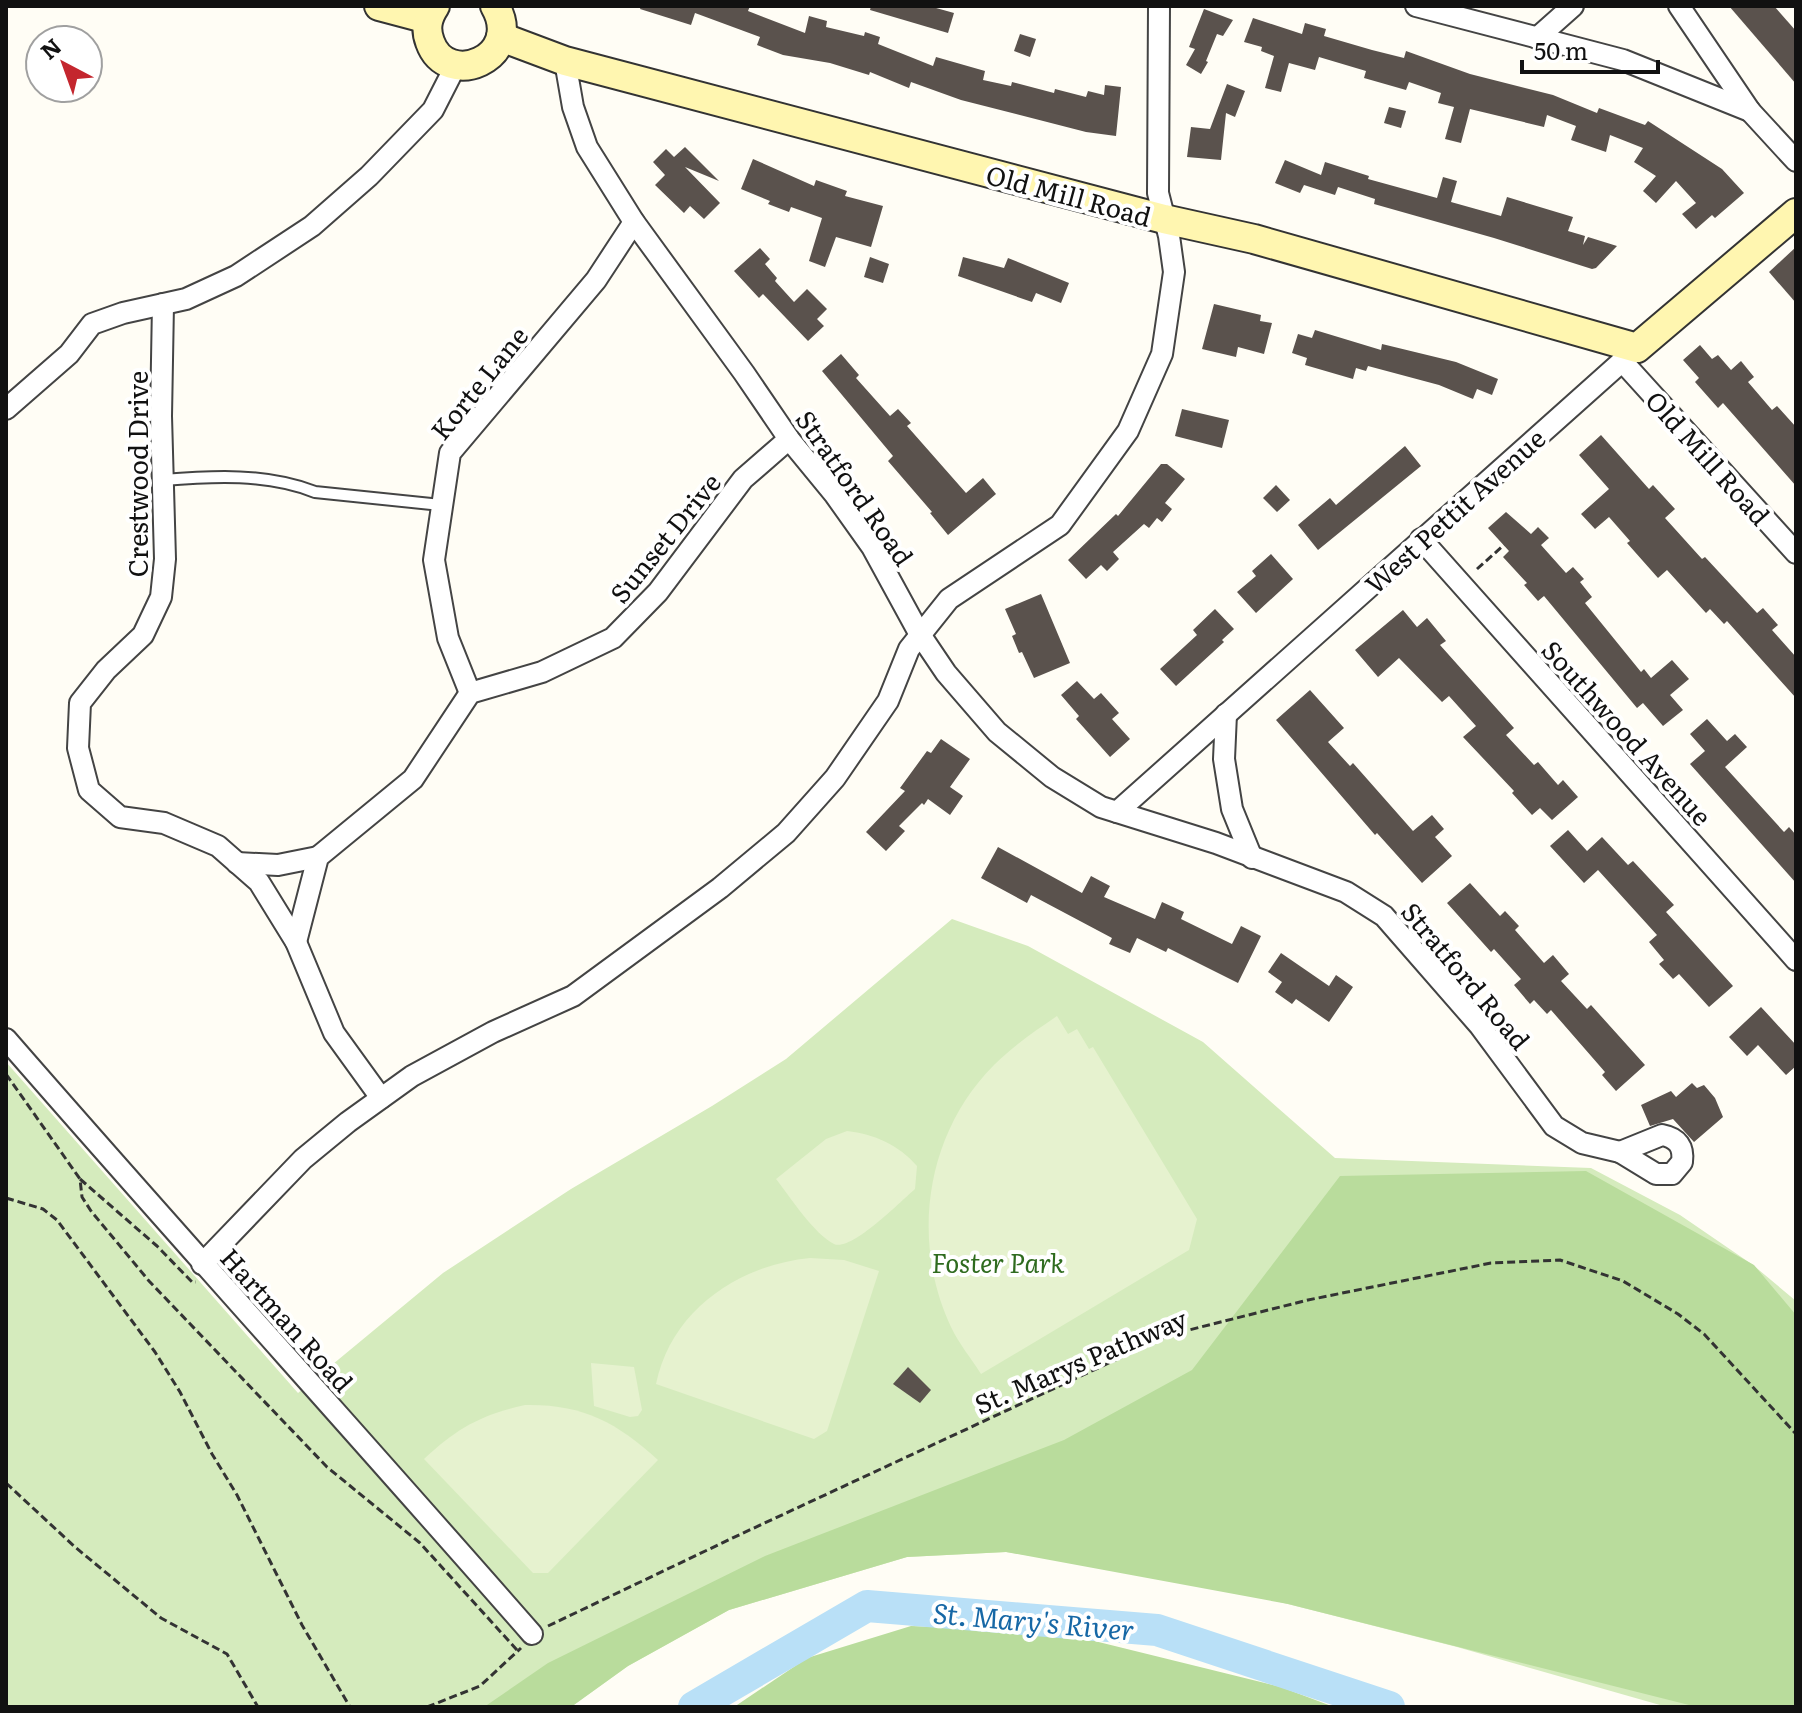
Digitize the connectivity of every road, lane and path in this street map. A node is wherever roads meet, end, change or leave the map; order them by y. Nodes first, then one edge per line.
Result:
1 (379, 6) edge
2 (495, 6) edge
3 (1159, 6) edge
4 (1416, 6) edge
5 (1573, 6) edge
6 (1679, 6) edge
7 (431, 12) edge
8 (501, 37) junction
9 (1537, 38) junction
10 (565, 61) junction
11 (456, 65) junction
12 (1750, 111) junction
13 (1796, 161) edge
14 (1796, 213) edge
15 (1164, 219) junction
16 (634, 222) junction
17 (163, 304) junction
18 (1630, 354) junction
19 (6, 409) edge
20 (789, 439) junction
21 (163, 480) junction
22 (441, 505) junction
23 (1421, 539) junction
24 (1504, 545) dead end
25 (1796, 553) edge
26 (1477, 569) dead end
27 (919, 633) junction
28 (470, 693) junction
29 (1226, 714) junction
30 (1117, 812) junction
31 (318, 857) junction
32 (1252, 858) junction
33 (237, 863) junction
34 (296, 942) junction
35 (1796, 960) edge
36 (6, 1039) edge
37 (6, 1074) edge
38 (381, 1098) junction
39 (1620, 1152) dead end
40 (80, 1179) junction
41 (6, 1198) edge
42 (206, 1268) junction
43 (1796, 1434) edge
44 (6, 1483) edge
45 (532, 1634) junction
46 (518, 1652) junction
47 (258, 1707) edge
48 (350, 1707) edge
49 (427, 1707) edge

1 - 7 main road
2 - 8 main road
3 - 15 street
4 - 9 street
5 - 9 street
6 - 12 street
7 - 11 main road
8 - 10 main road, Old Mill Road
8 - 11 main road
9 - 12 street
10 - 15 main road, Old Mill Road
10 - 16 street, Stratford Road
11 - 17 street
12 - 13 street
14 - 18 main road, West Pettit Avenue
15 - 18 main road, Old Mill Road
15 - 27 street
16 - 20 street, Stratford Road
16 - 22 street, Korte Lane
17 - 19 street
17 - 21 street, Crestwood Drive
18 - 23 street, West Pettit Avenue
18 - 25 street, Old Mill Road
20 - 27 street, Stratford Road
20 - 28 street, Sunset Drive
21 - 22 lane
21 - 33 street, Crestwood Drive
22 - 28 street, Korte Lane
23 - 29 street, West Pettit Avenue
23 - 35 street, Southwood Avenue
24 - 26 path
27 - 30 street, Stratford Road
27 - 38 street
28 - 31 street
29 - 30 street, West Pettit Avenue
29 - 32 street
30 - 32 street, Stratford Road
31 - 33 street
31 - 34 street
32 - 39 street, Stratford Road
33 - 34 street, Crestwood Drive
34 - 38 street, Crestwood Drive
36 - 42 street, Hartman Road
37 - 40 path
38 - 42 street
40 - 42 path
40 - 46 path
41 - 48 path
42 - 45 street, Hartman Road
43 - 45 path, St. Marys Pathway
44 - 47 path
45 - 46 path, St. Marys Pathway
46 - 49 path, St. Marys Pathway

